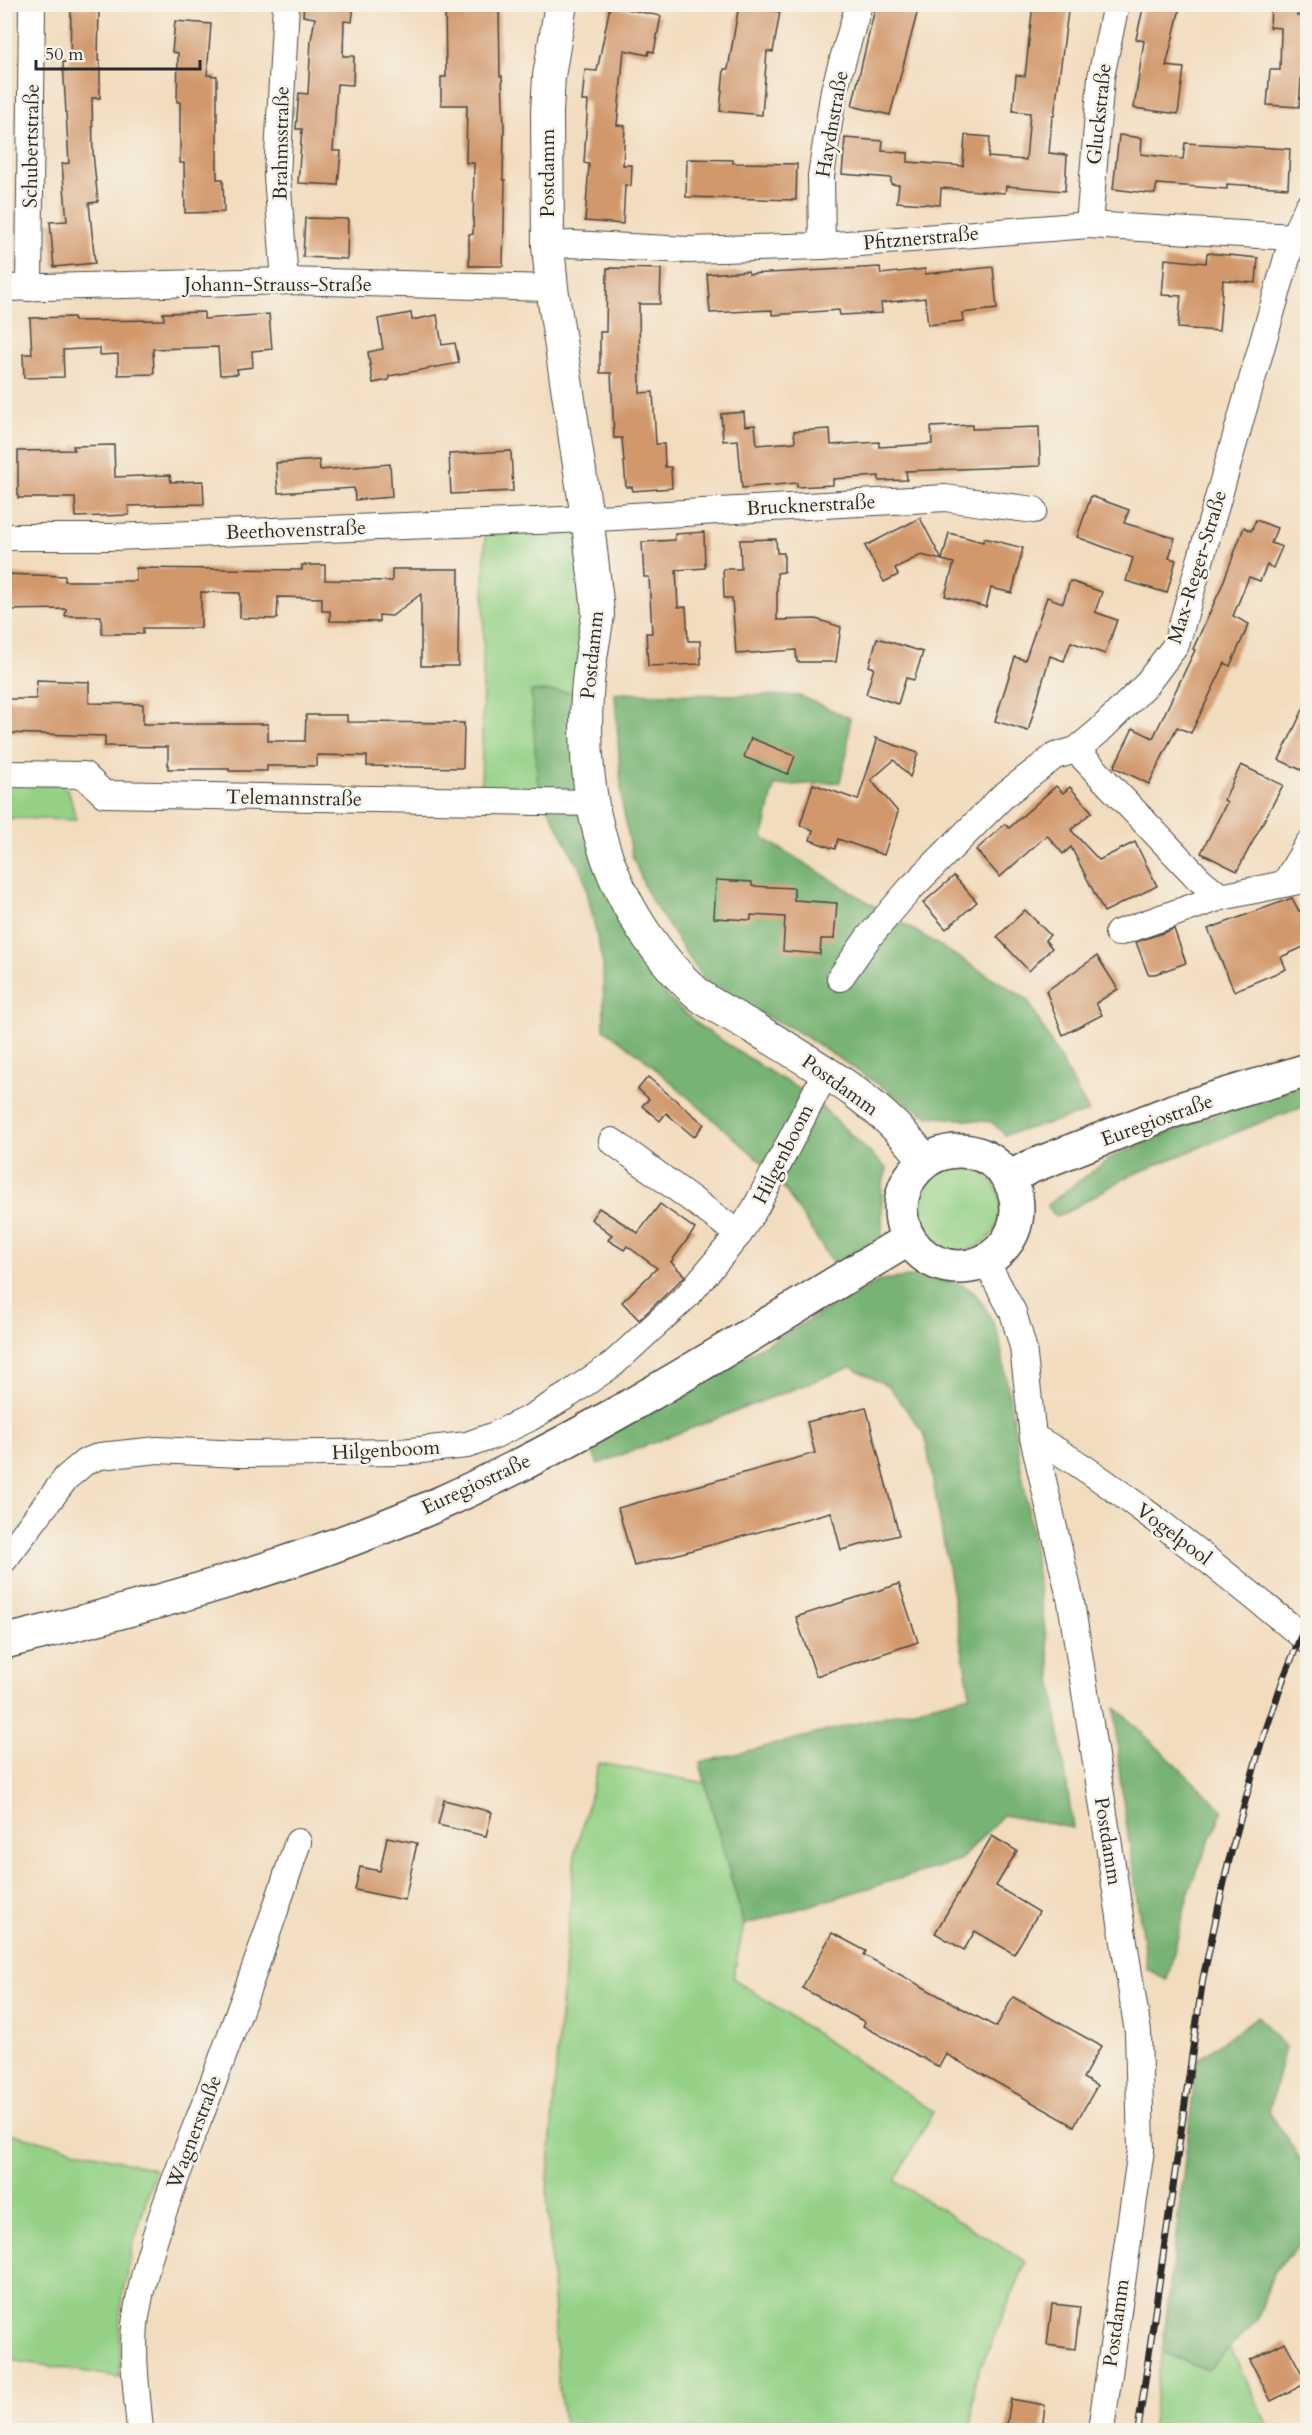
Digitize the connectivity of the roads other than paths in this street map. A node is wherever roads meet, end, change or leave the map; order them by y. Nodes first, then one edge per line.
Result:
1 (32, 4) edge
2 (286, 4) edge
3 (561, 4) edge
4 (859, 4) edge
5 (1116, 4) edge
6 (1308, 206) edge
7 (1089, 225) junction
8 (1293, 237) junction
9 (548, 246) junction
10 (822, 246) junction
11 (285, 281) junction
12 (17, 288) edge
13 (552, 288) junction
14 (1034, 510) dead end
15 (587, 517) junction
16 (4, 537) edge
17 (1076, 750) junction
18 (4, 774) edge
19 (592, 803) junction
20 (1308, 844) edge
21 (1296, 881) edge
22 (1221, 897) junction
23 (1118, 933) dead end
24 (840, 978) dead end
25 (1308, 1070) edge
26 (826, 1072) junction
27 (612, 1141) dead end
28 (925, 1161) junction
29 (1010, 1178) junction
30 (739, 1234) junction
31 (909, 1239) junction
32 (986, 1262) junction
33 (1033, 1437) junction
34 (4, 1560) edge
35 (1308, 1641) edge
36 (4, 1642) edge
37 (298, 1842) dead end
38 (141, 2430) edge
39 (1101, 2430) edge

1 - 12 street, Schubertstraße
2 - 11 street, Brahmsstraße
3 - 9 street, Postdamm
4 - 10 street, Haydnstraße
5 - 7 street, Gluckstraße
6 - 8 street, Max-Reger-Straße
7 - 8 street, Pfitznerstraße
7 - 10 street, Pfitznerstraße
8 - 17 street, Max-Reger-Straße
9 - 10 street, Pfitznerstraße
9 - 13 street, Postdamm
11 - 12 street, Johann-Strauss-Straße
11 - 13 street, Johann-Strauss-Straße
13 - 15 street, Postdamm
14 - 15 street, Brucknerstraße
15 - 16 street, Beethovenstraße
15 - 19 street, Postdamm
17 - 22 street
17 - 24 street, Max-Reger-Straße
18 - 19 street, Telemannstraße
19 - 26 street, Postdamm
20 - 21 street
21 - 22 street
22 - 23 street
25 - 29 main road, Euregiostraße
26 - 28 street, Postdamm
26 - 30 street, Hilgenboom
27 - 30 street
28 - 29 main road
28 - 31 main road
29 - 32 main road
30 - 34 street, Hilgenboom
31 - 32 main road
31 - 36 main road, Euregiostraße
32 - 33 street, Postdamm
33 - 35 street, Vogelpool
33 - 39 street, Postdamm
37 - 38 street, Wagnerstraße

